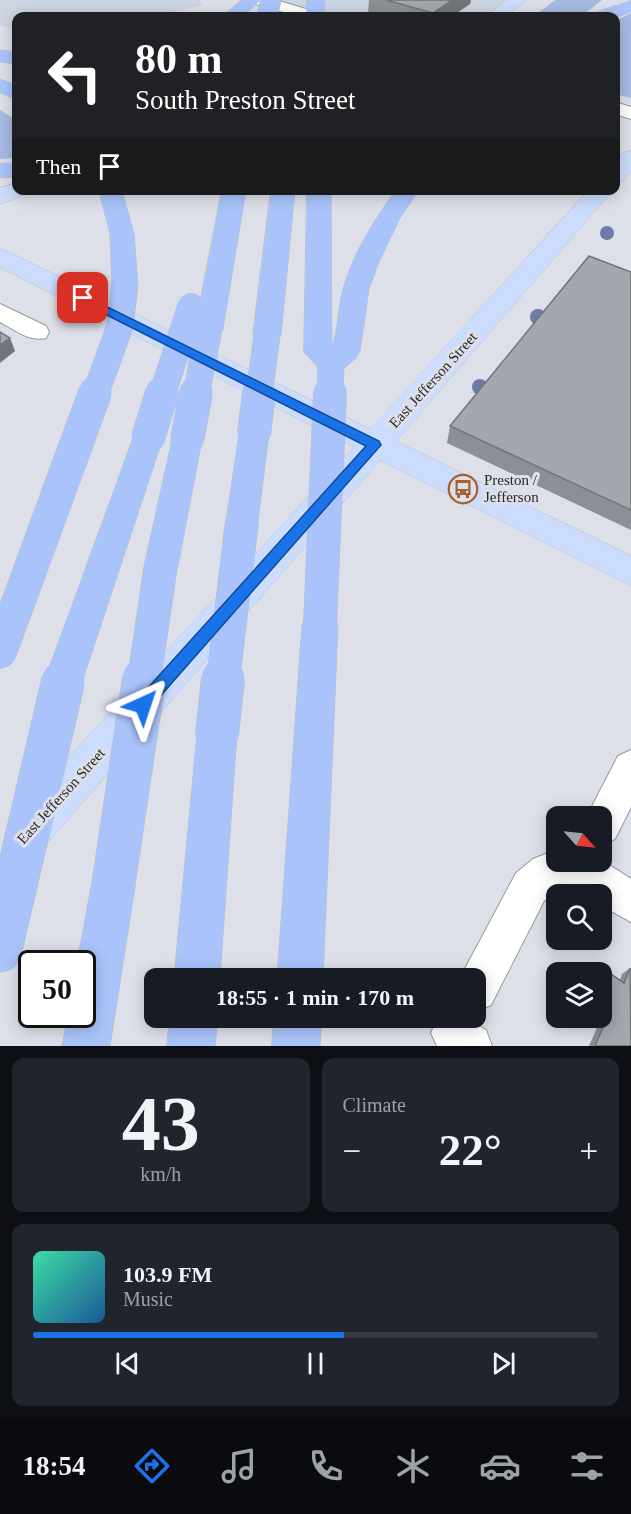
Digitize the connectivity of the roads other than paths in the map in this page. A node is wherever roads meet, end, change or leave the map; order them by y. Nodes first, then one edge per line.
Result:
1 (517, 0) edge
2 (616, 0) edge
3 (631, 6) edge
4 (266, 8) edge
5 (290, 12) edge
6 (501, 12) edge
7 (606, 12) edge
8 (614, 12) edge
9 (631, 158) edge
10 (620, 170) edge
11 (111, 195) edge
12 (233, 195) edge
13 (282, 195) edge
14 (319, 195) edge
15 (404, 195) edge
16 (598, 195) edge
17 (224, 238) junction
18 (0, 257) edge
19 (0, 312) edge
20 (37, 332) dead end
21 (331, 364) junction
22 (375, 445) junction
23 (631, 572) edge
24 (0, 652) edge
25 (631, 768) edge
26 (612, 806) edge
27 (0, 864) edge
28 (550, 872) edge
29 (591, 872) edge
30 (631, 902) edge
31 (0, 951) edge
32 (198, 968) edge
33 (301, 968) edge
34 (486, 971) edge
35 (193, 1028) edge
36 (297, 1028) edge
37 (456, 1028) edge
38 (86, 1046) edge
39 (191, 1046) edge
40 (296, 1046) edge
41 (470, 1046) edge

1 - 6 main road
2 - 7 highway
3 - 8 highway
4 - 5 street
9 - 10 main road
11 - 24 highway, bridge
12 - 17 highway
13 - 32 highway, bridge
14 - 21 highway
15 - 21 highway
16 - 22 main road, East Jefferson Street
17 - 31 highway, bridge
17 - 38 highway, bridge
18 - 22 main road
19 - 20 street
21 - 33 highway, bridge
22 - 23 main road
22 - 27 main road, East Jefferson Street
25 - 26 street
28 - 34 street
29 - 30 street
35 - 39 highway
36 - 40 highway
37 - 41 street

